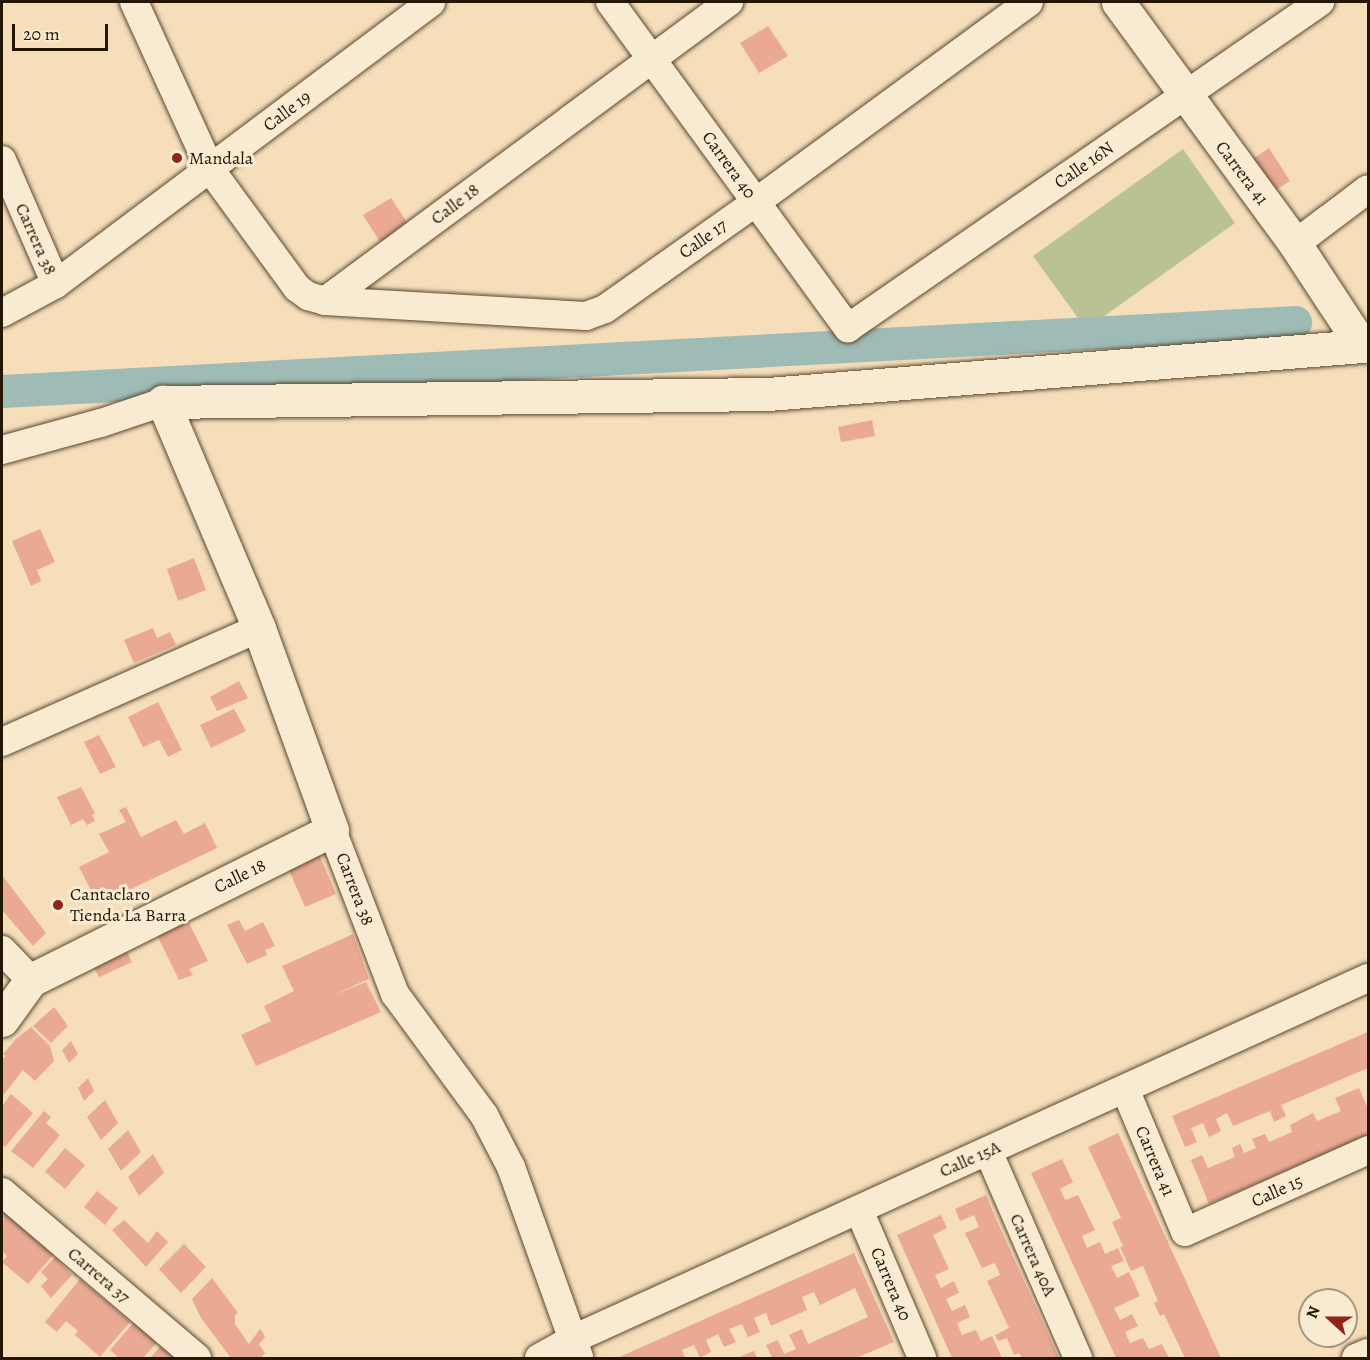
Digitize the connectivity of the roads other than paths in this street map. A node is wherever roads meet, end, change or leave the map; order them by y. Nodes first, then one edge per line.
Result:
1 (134, 2) edge
2 (431, 2) edge
3 (610, 2) edge
4 (729, 2) edge
5 (1029, 2) edge
6 (1118, 2) edge
7 (1320, 2) edge
8 (651, 58) junction
9 (1184, 95) junction
10 (2, 160) edge
11 (210, 168) junction
12 (1368, 189) edge
13 (756, 202) junction
14 (1295, 244) junction
15 (56, 284) junction
16 (325, 301) junction
17 (2, 313) edge
18 (848, 328) joint
19 (1366, 347) edge
20 (163, 402) junction
21 (2, 450) edge
22 (259, 628) junction
23 (2, 742) edge
24 (332, 830) junction
25 (2, 950) edge
26 (1368, 978) edge
27 (31, 980) junction
28 (2, 1020) edge
29 (1125, 1089) junction
30 (1368, 1150) edge
31 (988, 1151) junction
32 (2, 1192) edge
33 (859, 1210) junction
34 (1185, 1232) joint
35 (575, 1349) edge
36 (1368, 1353) edge
37 (197, 1359) edge
38 (539, 1359) edge
39 (922, 1359) edge
40 (1078, 1359) edge
41 (1356, 1359) edge

1 - 11 street
2 - 11 street, Calle 19
3 - 8 street, Carrera 40
4 - 8 street, Calle 18
5 - 13 street, Calle 17
6 - 9 street, Carrera 41
7 - 9 street, Calle 16N
8 - 13 street, Carrera 40
8 - 16 street, Calle 18
9 - 14 street, Carrera 41
9 - 18 street, Calle 16N
10 - 15 street, Carrera 38
11 - 15 street, Calle 19
11 - 16 street
12 - 14 street
13 - 16 street, Calle 17
13 - 18 street, Carrera 40
14 - 19 street, Carrera 41
15 - 17 street
19 - 20 street
20 - 21 street
20 - 22 street, Carrera 38
22 - 23 street
22 - 24 street, Carrera 38
24 - 27 street, Calle 18
24 - 35 street, Carrera 38
25 - 27 street
26 - 29 street, Calle 15A
27 - 28 street, Calle 18
29 - 31 street, Calle 15A
29 - 34 street, Carrera 41
30 - 34 street, Calle 15
31 - 33 street, Calle 15A
31 - 40 street, Carrera 40A
32 - 37 street, Carrera 37
33 - 35 street, Calle 15A
33 - 39 street, Carrera 40
35 - 38 street
36 - 41 street

